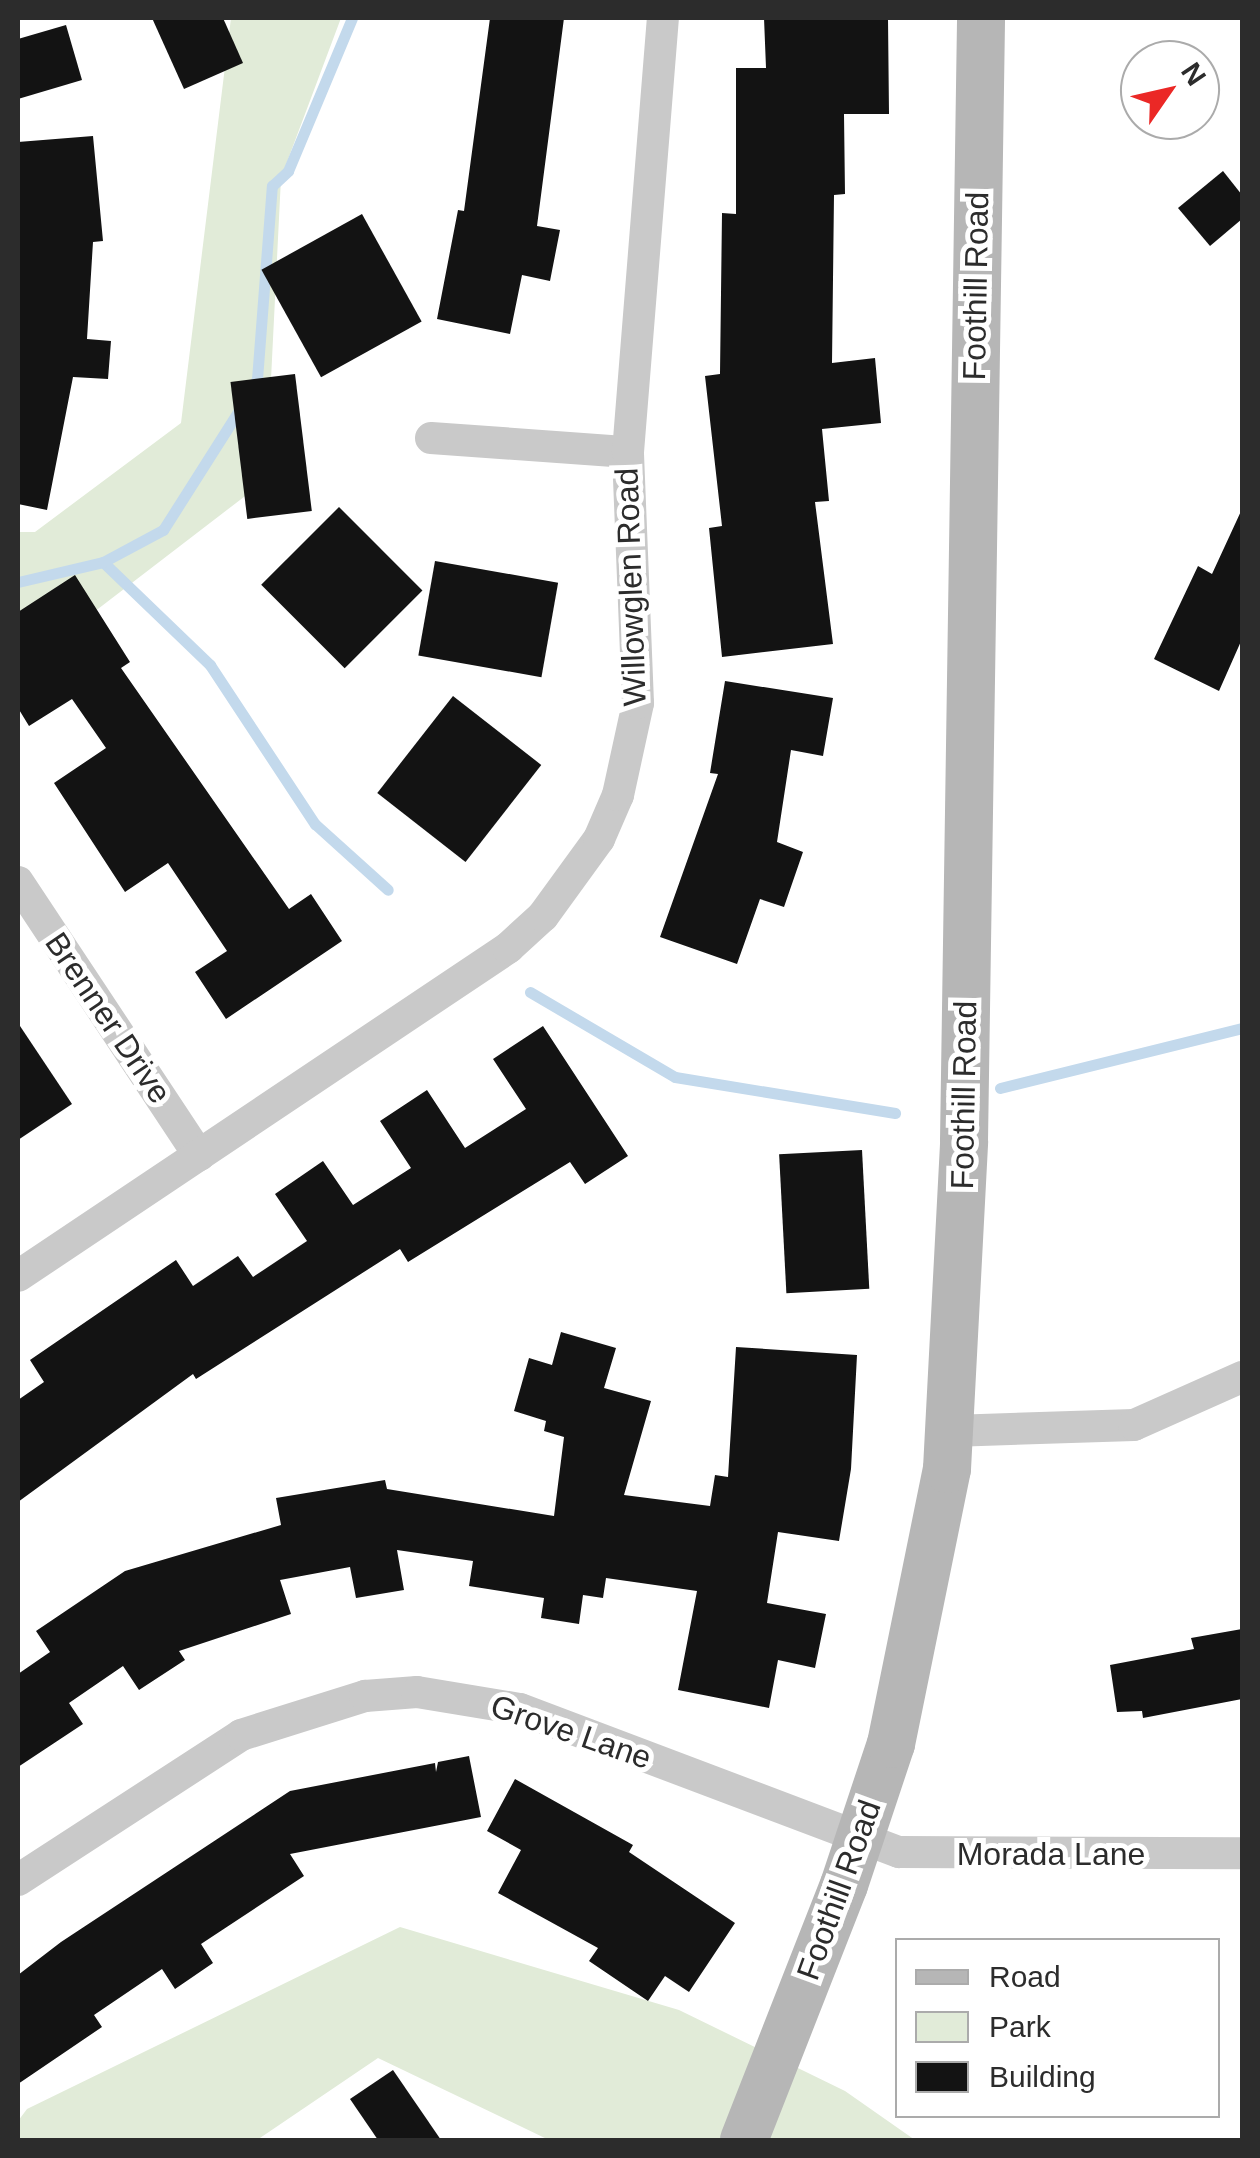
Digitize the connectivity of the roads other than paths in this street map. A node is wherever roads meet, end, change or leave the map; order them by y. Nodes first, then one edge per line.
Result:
1 (663, 18) edge
2 (981, 18) edge
3 (431, 438) dead end
4 (628, 452) junction
5 (18, 882) edge
6 (198, 1154) junction
7 (18, 1276) edge
8 (1242, 1377) edge
9 (951, 1431) junction
10 (861, 1840) junction
11 (1242, 1852) edge
12 (18, 1880) edge
13 (744, 2140) edge

1 - 4 street, Willowglen Road
2 - 9 main road, Foothill Road
3 - 4 street
4 - 6 street, Willowglen Road
5 - 6 street, Brenner Drive
6 - 7 street, Willowglen Road
8 - 9 street
9 - 10 main road, Foothill Road
10 - 11 street, Morada Lane
10 - 12 street, Grove Lane
10 - 13 main road, Foothill Road

